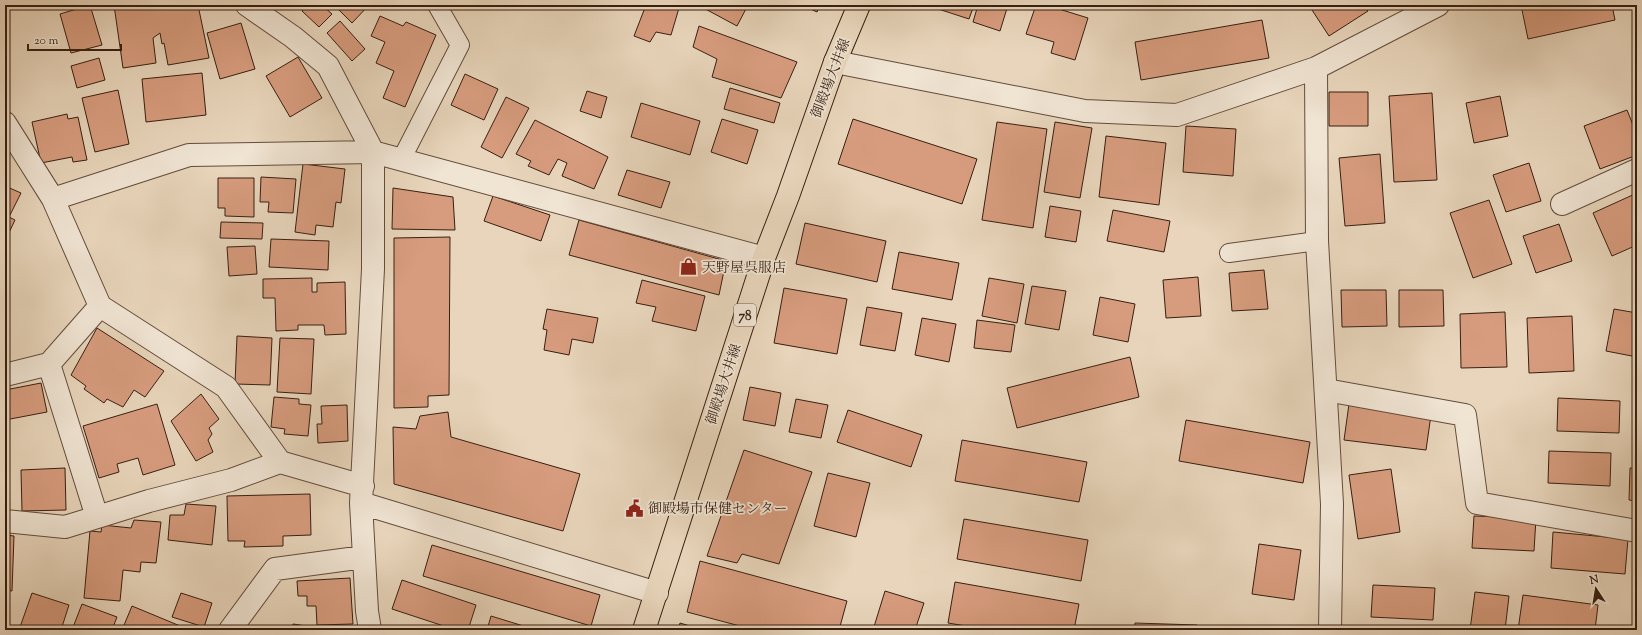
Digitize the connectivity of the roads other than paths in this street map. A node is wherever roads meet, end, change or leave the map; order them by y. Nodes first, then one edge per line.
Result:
1 (247, 5) edge
2 (437, 5) edge
3 (859, 5) edge
4 (1438, 5) edge
5 (835, 62) junction
6 (1316, 68) junction
7 (5, 123) edge
8 (373, 152) junction
9 (401, 160) junction
10 (1637, 170) edge
11 (53, 199) junction
12 (1562, 204) dead end
13 (1317, 241) junction
14 (1229, 253) dead end
15 (764, 258) junction
16 (100, 306) junction
17 (49, 364) junction
18 (5, 375) edge
19 (1326, 390) junction
20 (280, 462) junction
21 (362, 494) junction
22 (97, 517) junction
23 (5, 521) edge
24 (1637, 531) edge
25 (364, 557) junction
26 (657, 592) junction
27 (230, 630) edge
28 (370, 630) edge
29 (644, 630) edge
30 (1330, 630) edge

1 - 8 street
2 - 9 lane
3 - 5 main road, 御殿場大井線 / 78
4 - 6 street
5 - 6 street
5 - 15 main road, 御殿場大井線 / 78
6 - 13 street
7 - 11 street
8 - 9 street
8 - 11 street
8 - 21 street
9 - 15 street
10 - 12 street
11 - 16 street
13 - 14 lane
13 - 19 street
15 - 26 main road, 御殿場大井線 / 78
16 - 17 street
16 - 20 street
17 - 18 street
17 - 22 street
19 - 24 street
19 - 30 street
20 - 21 street
20 - 22 street
21 - 25 street
21 - 26 street
22 - 23 street
25 - 27 street
25 - 28 street
26 - 29 main road, 御殿場大井線 / 78

